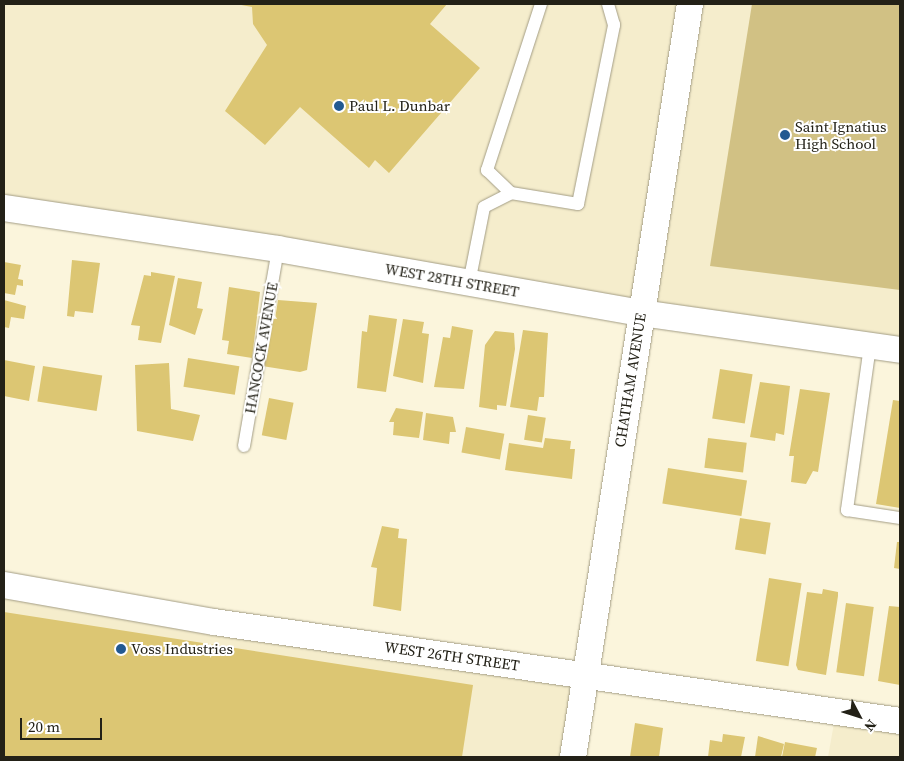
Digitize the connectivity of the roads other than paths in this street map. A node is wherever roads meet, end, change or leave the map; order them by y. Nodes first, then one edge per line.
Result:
1 (541, 4) edge
2 (608, 4) edge
3 (690, 4) edge
4 (511, 192) junction
5 (4, 208) edge
6 (278, 249) junction
7 (469, 283) junction
8 (641, 313) junction
9 (870, 346) junction
10 (900, 350) edge
11 (244, 446) dead end
12 (900, 518) edge
13 (4, 585) edge
14 (585, 675) junction
15 (900, 721) edge
16 (573, 757) edge

1 - 4 lane
2 - 4 lane
3 - 8 street, CHATHAM AVENUE
4 - 7 lane
5 - 6 street, WEST 28TH STREET
6 - 7 street, WEST 28TH STREET
6 - 11 lane, HANCOCK AVENUE
7 - 8 street, WEST 28TH STREET
8 - 9 street, WEST 28TH STREET
8 - 14 street, CHATHAM AVENUE
9 - 10 street, WEST 28TH STREET
9 - 12 lane
13 - 14 street, WEST 26TH STREET
14 - 15 street, WEST 26TH STREET
14 - 16 street, CHATHAM AVENUE

